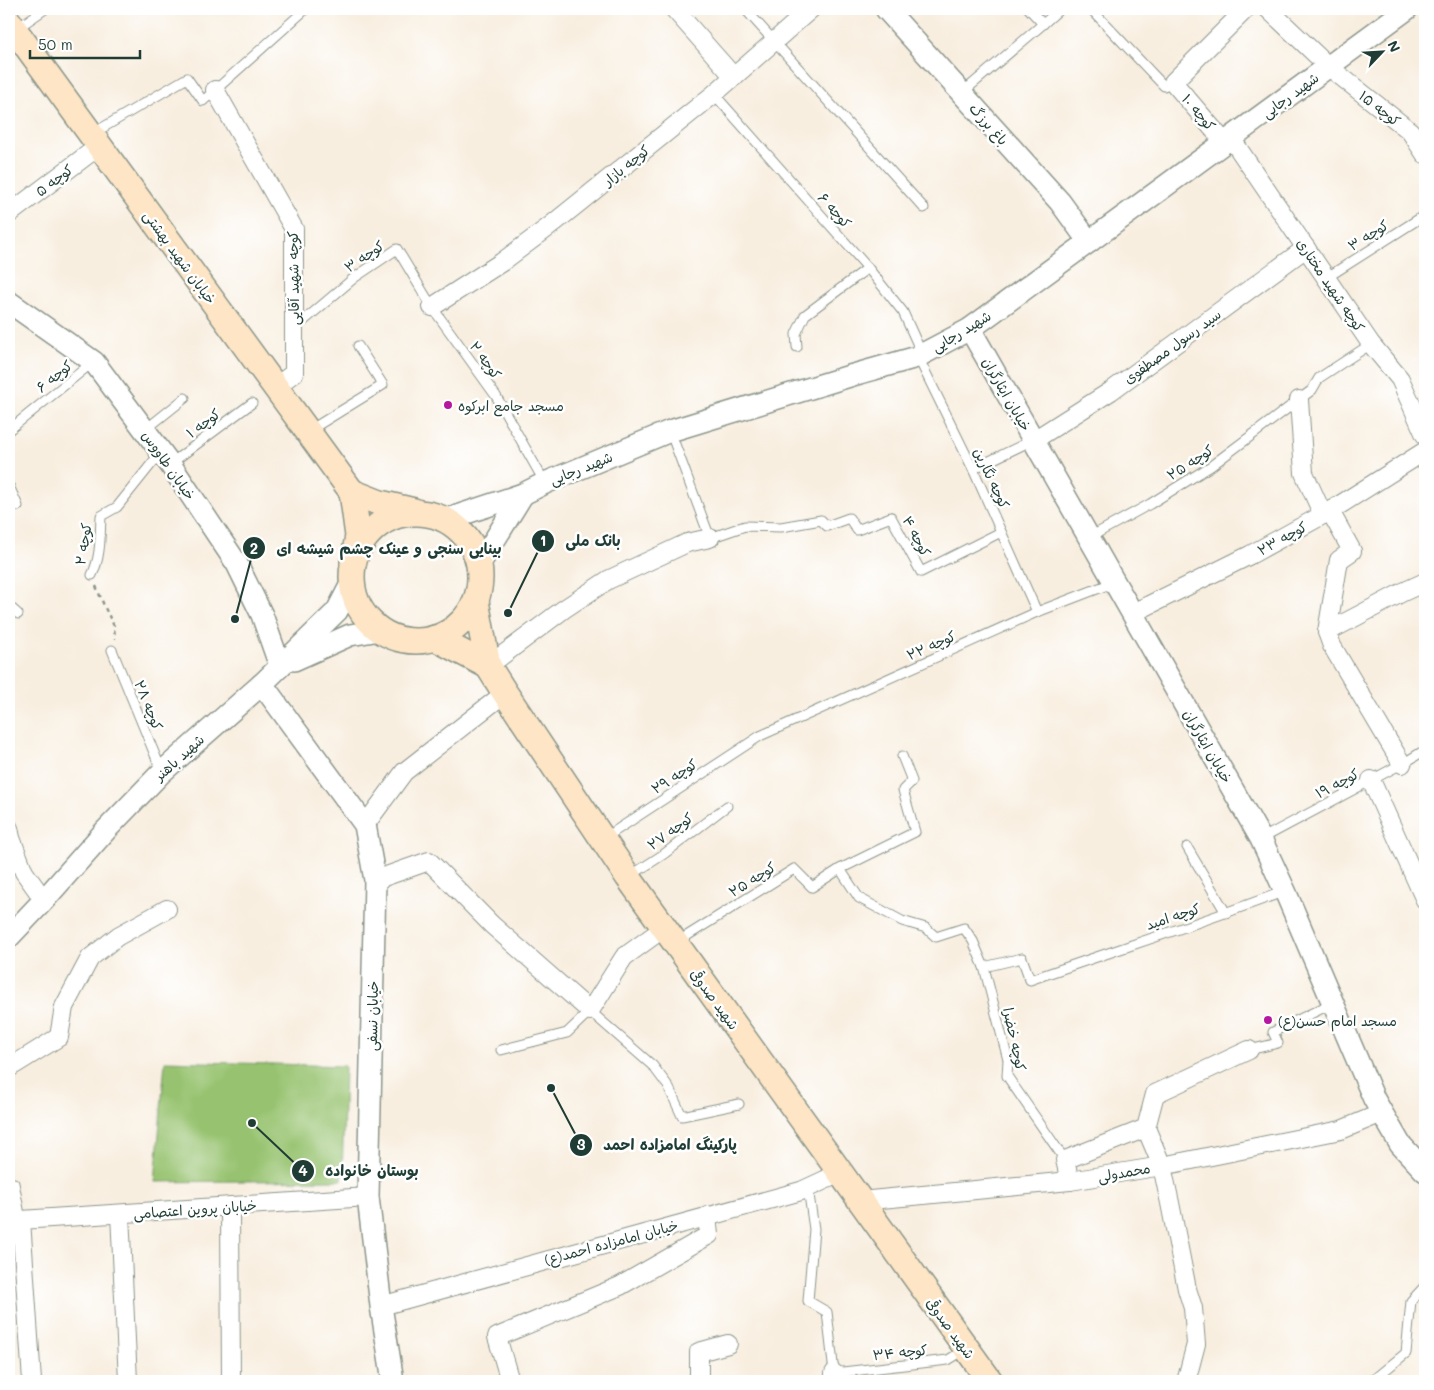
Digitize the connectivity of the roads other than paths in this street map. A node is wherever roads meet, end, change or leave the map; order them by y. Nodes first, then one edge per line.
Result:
1 (45, 9) edge
2 (306, 9) edge
3 (674, 9) edge
4 (745, 9) edge
5 (811, 9) edge
6 (886, 9) edge
7 (1029, 9) edge
8 (1060, 9) edge
9 (1091, 9) edge
10 (1246, 9) edge
11 (1268, 9) edge
12 (1404, 10) edge
13 (1043, 24) junction
14 (12, 26) edge
15 (774, 41) junction
16 (1329, 67) junction
17 (734, 77) junction
18 (1172, 82) junction
19 (215, 90) junction
20 (962, 93) junction
21 (714, 94) junction
22 (95, 140) junction
23 (1228, 140) junction
24 (1425, 154) edge
25 (924, 208) dead end
26 (9, 214) edge
27 (1425, 216) edge
28 (1088, 242) junction
29 (1306, 248) junction
30 (868, 268) junction
31 (1326, 278) junction
32 (9, 302) edge
33 (432, 307) junction
34 (294, 329) junction
35 (970, 329) junction
36 (1371, 344) junction
37 (358, 346) dead end
38 (797, 348) dead end
39 (920, 356) junction
40 (94, 362) junction
41 (275, 387) junction
42 (185, 398) dead end
43 (1299, 400) junction
44 (252, 403) dead end
45 (9, 430) edge
46 (145, 430) junction
47 (670, 431) junction
48 (308, 432) junction
49 (1425, 435) edge
50 (1034, 440) junction
51 (1425, 451) edge
52 (166, 458) junction
53 (973, 468) junction
54 (545, 483) junction
55 (9, 486) edge
56 (352, 492) junction
57 (523, 494) junction
58 (18, 506) dead end
59 (1326, 513) junction
60 (436, 517) junction
61 (1001, 532) junction
62 (710, 538) junction
63 (1089, 538) junction
64 (479, 565) junction
65 (353, 572) junction
66 (92, 575) road end
67 (1115, 582) junction
68 (1425, 582) edge
69 (476, 601) junction
70 (9, 606) edge
71 (1038, 612) junction
72 (1133, 613) junction
73 (18, 614) dead end
74 (380, 630) junction
75 (1328, 632) junction
76 (435, 638) junction
77 (112, 650) road end
78 (280, 666) junction
79 (488, 666) junction
80 (262, 684) junction
81 (505, 693) junction
82 (760, 736) joint
83 (1425, 750) edge
84 (902, 756) dead end
85 (1402, 764) junction
86 (162, 772) junction
87 (1371, 780) junction
88 (727, 806) dead end
89 (365, 825) junction
90 (9, 828) edge
91 (602, 839) junction
92 (1261, 839) junction
93 (1187, 847) dead end
94 (840, 869) junction
95 (628, 877) junction
96 (375, 880) junction
97 (1285, 891) junction
98 (44, 900) junction
99 (1425, 900) edge
100 (167, 909) dead end
101 (1226, 913) junction
102 (670, 936) junction
103 (9, 937) edge
104 (984, 966) junction
105 (1333, 1003) junction
106 (590, 1011) junction
107 (501, 1050) dead end
108 (1249, 1050) joint
109 (9, 1068) edge
110 (739, 1104) dead end
111 (1382, 1113) junction
112 (1146, 1128) junction
113 (1065, 1160) junction
114 (1162, 1166) junction
115 (1425, 1171) edge
116 (840, 1173) junction
117 (1070, 1181) junction
118 (14, 1183) dead end
119 (808, 1188) junction
120 (368, 1197) junction
121 (860, 1201) junction
122 (230, 1206) junction
123 (120, 1214) junction
124 (706, 1216) junction
125 (22, 1220) junction
126 (1425, 1286) edge
127 (381, 1306) junction
128 (728, 1344) dead end
129 (966, 1349) junction
130 (834, 1377) edge
131 (511, 1380) edge
132 (32, 1381) edge
133 (128, 1381) edge
134 (231, 1381) edge
135 (393, 1381) edge
136 (699, 1381) edge
137 (990, 1381) edge
138 (1188, 1381) edge
139 (1372, 1381) edge

1 - 14 lane
2 - 19 lane
3 - 17 street
4 - 15 lane
5 - 15 street, کوچه بازار
6 - 20 street, باغ برزگ
7 - 13 lane
8 - 13 lane
9 - 18 lane
10 - 18 street
11 - 16 street, کوچه ۱۵
12 - 16 street, شهید رجایی
13 - 20 lane
14 - 22 main road, خیابان شهید بهشتی
15 - 17 street, کوچه بازار
15 - 25 lane
16 - 23 street, شهید رجایی
16 - 24 street, کوچه ۱۵
17 - 21 street, کوچه بازار
18 - 23 street, کوچه ۱۰
19 - 22 lane
19 - 34 street, کوچه شهید آقایی
20 - 28 street, باغ برزگ
21 - 30 lane, کوچه ۶
21 - 33 street, کوچه بازار
22 - 26 street, کوچه ۵
22 - 41 main road, خیابان شهید بهشتی
23 - 28 street, شهید رجایی
23 - 29 street, کوچه شهید مختاری
27 - 31 lane, کوچه ۳
28 - 35 street, شهید رجایی
29 - 31 street, کوچه شهید مختاری
29 - 50 street, سید رسول مصطفوی
30 - 38 lane
30 - 39 lane, کوچه ۶
31 - 36 street, کوچه شهید مختاری
32 - 40 street, خیابان طاووس
33 - 34 lane, کوچه ۳
33 - 54 lane, کوچه ۲
34 - 41 street, کوچه شهید آقایی
35 - 39 street, شهید رجایی
35 - 50 street, خیابان ایثارگران
36 - 43 lane
36 - 49 street, کوچه شهید مختاری
37 - 48 lane
39 - 47 street, شهید رجایی
39 - 53 lane, کوچه نگارین
40 - 45 lane, کوچه ۶
40 - 46 street, خیابان طاووس
41 - 48 main road, خیابان شهید بهشتی
42 - 46 lane
43 - 59 street
43 - 63 lane, کوچه ۲۵
44 - 52 lane, کوچه ۱
46 - 52 street, خیابان طاووس
47 - 54 street, شهید رجایی
47 - 62 lane
48 - 56 main road, خیابان شهید بهشتی
50 - 53 lane
50 - 63 street, خیابان ایثارگران
51 - 59 street, کوچه ۲۳
52 - 66 lane, کوچه ۲
52 - 78 street, خیابان طاووس
53 - 61 lane, کوچه نگارین
54 - 57 street, شهید رجایی
55 - 58 lane
56 - 60 main road
56 - 65 main road
57 - 60 street, شهید رجایی
57 - 64 street
59 - 72 street, کوچه ۲۳
59 - 75 street
60 - 64 main road
60 - 65 main road
61 - 62 lane, کوچه ۴
61 - 71 lane, کوچه نگارین
62 - 79 street
63 - 67 street, خیابان ایثارگران
64 - 69 main road
65 - 74 main road
65 - 78 street, شهید باهنر
67 - 71 lane, کوچه ۲۲
67 - 72 street, خیابان ایثارگران
68 - 75 street
69 - 76 main road
69 - 79 main road, شهید صدوقی
70 - 73 lane
71 - 82 lane, کوچه ۲۲
72 - 92 street, خیابان ایثارگران
74 - 76 main road
74 - 78 street
75 - 85 street
76 - 79 main road
77 - 86 lane, کوچه ۲۸
78 - 80 street, شهید باهنر
79 - 81 main road, شهید صدوقی
80 - 86 street, شهید باهنر
80 - 89 street, خیابان نسفی
81 - 89 street
81 - 91 main road, شهید صدوقی
82 - 91 lane, کوچه ۲۹
83 - 85 lane, کوچه ۱۹
84 - 94 lane
85 - 87 lane, کوچه ۱۹
86 - 98 street, شهید باهنر
87 - 92 lane, کوچه ۱۹
87 - 99 street
88 - 95 lane, کوچه ۲۷
89 - 96 street, خیابان نسفی
90 - 98 street
91 - 95 main road, شهید صدوقی
92 - 97 street, خیابان ایثارگران
93 - 101 lane
94 - 102 lane, کوچه ۲۵
94 - 104 lane, کوچه خضرا
95 - 102 main road, شهید صدوقی
96 - 106 street
96 - 120 street, خیابان نسفی
97 - 101 lane, کوچه امید
97 - 105 street, خیابان ایثارگران
98 - 103 street, شهید باهنر
100 - 109 street
101 - 104 lane, کوچه امید
102 - 106 street
102 - 116 main road, شهید صدوقی
104 - 113 lane, کوچه خضرا
105 - 108 lane
105 - 111 street, خیابان ایثارگران
106 - 107 lane
106 - 110 lane
108 - 112 street
111 - 114 street, محمدولی
111 - 115 street, خیابان ایثارگران
112 - 113 street
112 - 114 street
113 - 117 street
114 - 117 street, محمدولی
114 - 138 street
116 - 119 street, خیابان امامزاده احمد(ع)
116 - 121 main road, شهید صدوقی
117 - 121 street, محمدولی
118 - 125 lane
119 - 124 street, خیابان امامزاده احمد(ع)
119 - 130 lane
120 - 122 street, خیابان پروین اعتصامی
120 - 127 street, خیابان نسفی
121 - 129 main road, شهید صدوقی
122 - 123 street, خیابان پروین اعتصامی
122 - 134 street
123 - 125 street, خیابان پروین اعتصامی
123 - 133 street
124 - 127 street, خیابان امامزاده احمد(ع)
124 - 131 street
125 - 132 street
126 - 139 lane
127 - 135 street, خیابان نسفی
128 - 136 street
129 - 130 lane, کوچه ۳۴
129 - 137 main road, شهید صدوقی

